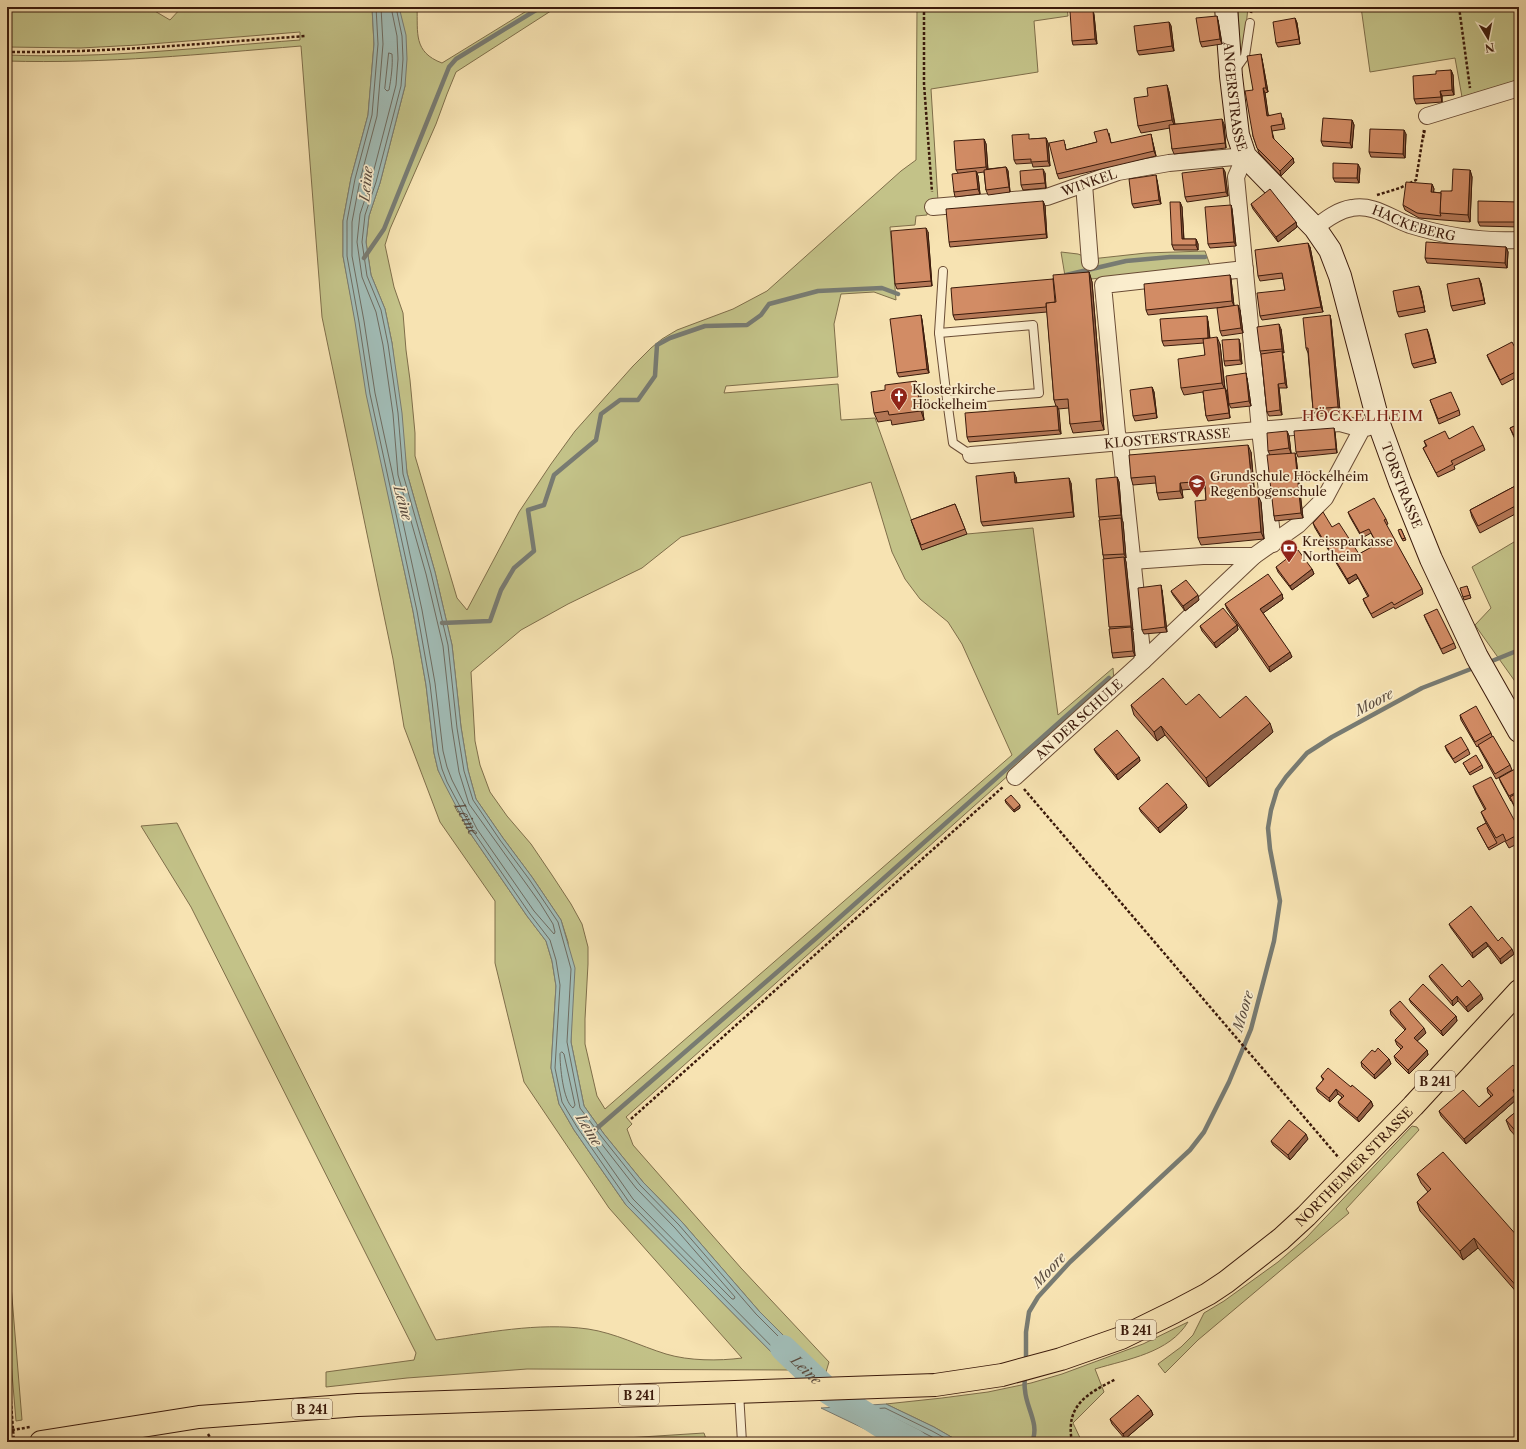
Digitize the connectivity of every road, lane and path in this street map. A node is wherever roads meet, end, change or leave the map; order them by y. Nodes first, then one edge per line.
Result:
1 (924, 7) edge
2 (1226, 7) edge
3 (1459, 7) edge
4 (1250, 23) dead end
5 (306, 36) dead end
6 (7, 52) edge
7 (1231, 76) junction
8 (1519, 88) edge
9 (1472, 102) junction
10 (1427, 116) junction
11 (1423, 138) dead end
12 (1245, 156) junction
13 (1084, 184) junction
14 (933, 207) joint
15 (1363, 208) junction
16 (1315, 228) junction
17 (1519, 240) edge
18 (1090, 262) dead end
19 (1245, 269) junction
20 (943, 271) dead end
21 (939, 333) junction
22 (947, 400) junction
23 (1370, 427) junction
24 (1260, 430) junction
25 (1120, 443) junction
26 (971, 455) joint
27 (1273, 544) junction
28 (1254, 556) junction
29 (1132, 560) junction
30 (1143, 660) junction
31 (1519, 731) edge
32 (1015, 777) junction
33 (1519, 991) edge
34 (631, 1119) dead end
35 (1342, 1162) dead end
36 (7, 1351) edge
37 (1116, 1380) dead end
38 (740, 1392) junction
39 (14, 1442) edge
40 (41, 1442) edge
41 (742, 1442) edge
42 (1072, 1442) edge

1 - 14 path
2 - 7 street, ANGERSTRASSE
3 - 9 path
4 - 7 lane
5 - 6 path
7 - 12 street, ANGERSTRASSE
8 - 9 street
9 - 10 street
10 - 11 path
10 - 15 path
12 - 13 street, WINKEL
12 - 16 street, ANGERSTRASSE
12 - 19 street
13 - 14 street, WINKEL
13 - 18 street
15 - 16 street, HACKEBERG
15 - 17 street, HACKEBERG
16 - 23 street, TORSTRASSE
19 - 24 street
19 - 25 street
20 - 21 lane
21 - 22 lane
21 - 22 lane
22 - 26 lane
23 - 24 street, KLOSTERSTRASSE
23 - 27 street, AN DER SCHULE
23 - 31 street, TORSTRASSE
24 - 25 street, KLOSTERSTRASSE
24 - 27 street
25 - 26 street, KLOSTERSTRASSE
25 - 29 street
27 - 28 street, AN DER SCHULE
28 - 29 street
28 - 30 street, AN DER SCHULE
29 - 30 street
30 - 32 street, AN DER SCHULE
32 - 34 path
32 - 35 path
33 - 38 main road, NORTHEIMER STRASSE / B 241
36 - 39 path
37 - 42 path
38 - 40 main road, B 241
38 - 41 lane

